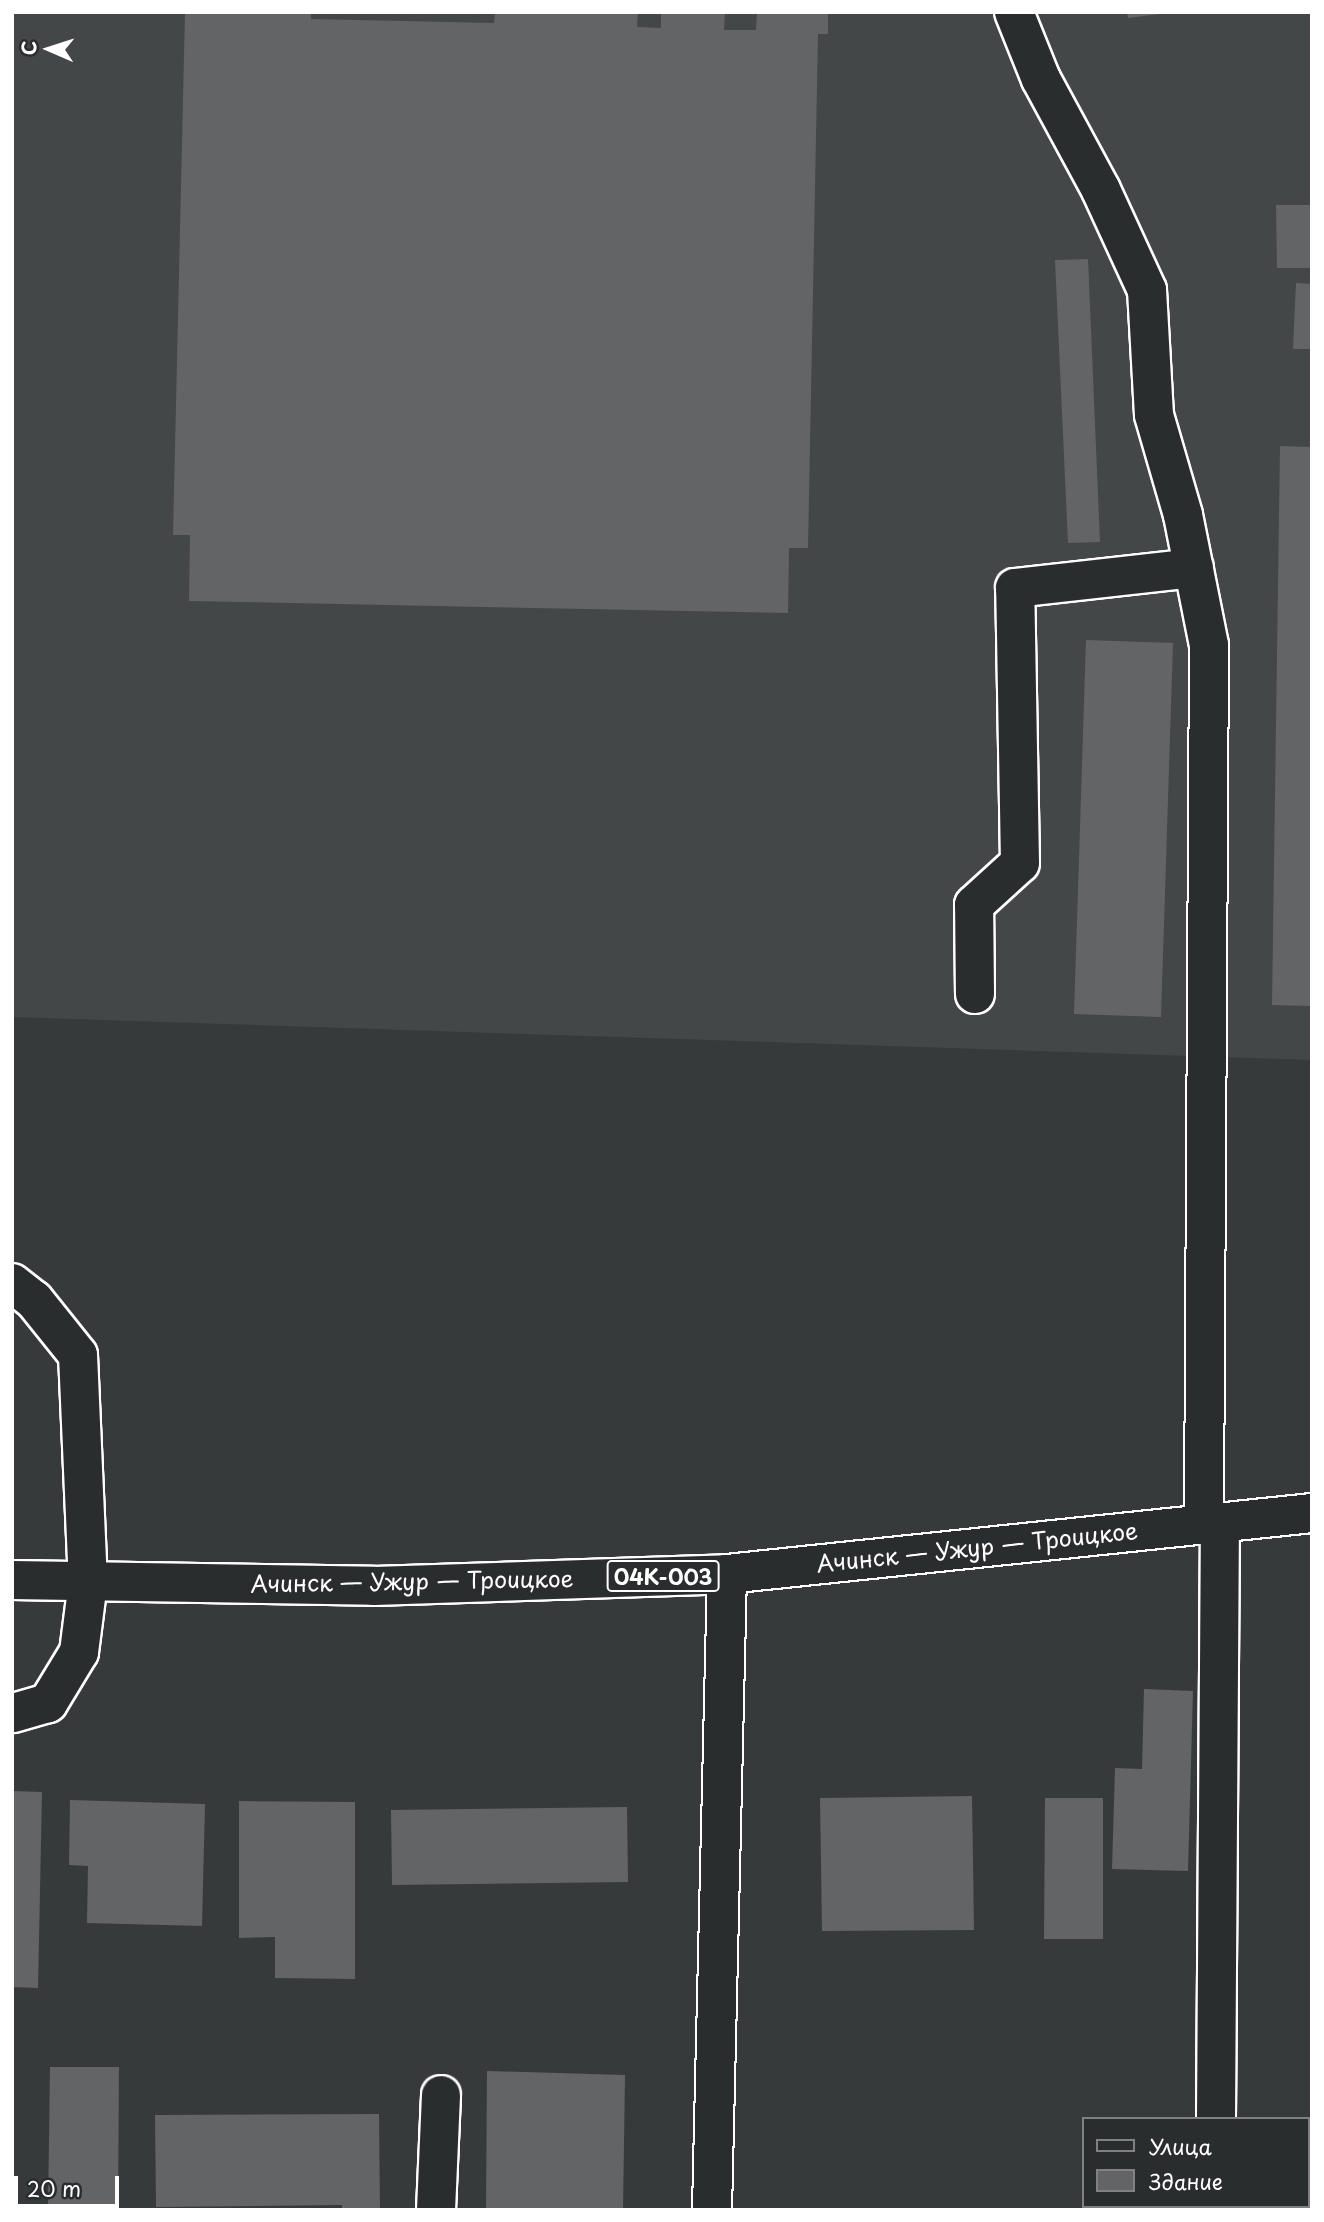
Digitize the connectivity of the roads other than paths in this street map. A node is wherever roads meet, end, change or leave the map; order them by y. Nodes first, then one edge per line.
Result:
1 (1014, 12) edge
2 (1194, 568) junction
3 (975, 994) dead end
4 (12, 1283) edge
5 (1312, 1513) edge
6 (1212, 1522) junction
7 (727, 1574) junction
8 (12, 1580) edge
9 (88, 1582) junction
10 (12, 1713) edge
11 (440, 2095) dead end
12 (1216, 2117) edge
13 (436, 2210) edge
14 (712, 2210) edge

1 - 2 main road
2 - 3 main road
2 - 6 main road
4 - 9 main road
5 - 6 main road, Ачинск — Ужур — Троицкое / 04К-003
6 - 7 main road, Ачинск — Ужур — Троицкое / 04К-003
6 - 12 main road
7 - 9 main road, Ачинск — Ужур — Троицкое / 04К-003
7 - 14 main road
8 - 9 main road, Ачинск — Ужур — Троицкое / 04К-003
9 - 10 main road
11 - 13 main road

